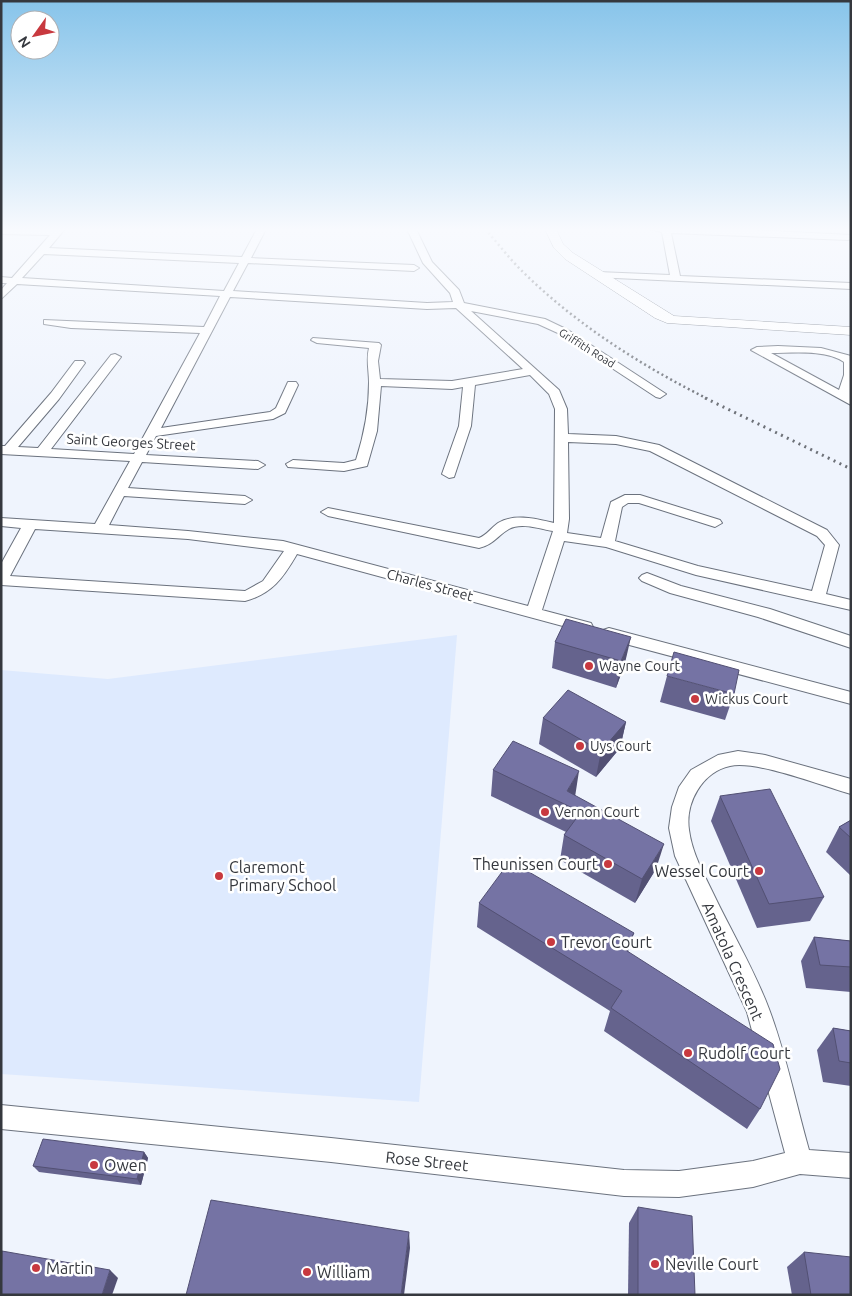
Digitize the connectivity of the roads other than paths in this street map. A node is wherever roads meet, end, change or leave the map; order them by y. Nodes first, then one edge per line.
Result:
1 (153, 289) edge
2 (229, 289) edge
3 (453, 289) edge
4 (620, 289) edge
5 (227, 294) junction
6 (459, 304) junction
7 (48, 322) dead end
8 (207, 330) junction
9 (851, 331) edge
10 (317, 340) dead end
11 (115, 357) dead end
12 (79, 363) dead end
13 (532, 371) junction
14 (374, 382) junction
15 (469, 384) junction
16 (292, 385) dead end
17 (660, 394) dead end
18 (847, 399) edge
19 (151, 433) junction
20 (561, 438) junction
21 (5, 450) edge
22 (42, 452) junction
23 (138, 458) junction
24 (293, 464) dead end
25 (258, 465) dead end
26 (450, 474) dead end
27 (119, 492) junction
28 (245, 500) dead end
29 (328, 512) dead end
30 (1, 522) edge
31 (30, 524) junction
32 (715, 524) dead end
33 (100, 528) junction
34 (559, 532) junction
35 (607, 543) junction
36 (293, 549) junction
37 (647, 578) dead end
38 (1, 579) edge
39 (818, 597) junction
40 (851, 605) edge
41 (534, 613) junction
42 (851, 642) edge
43 (851, 698) edge
44 (851, 787) edge
45 (1, 1117) edge
46 (800, 1162) junction
47 (851, 1166) edge

1 - 5 street, Griffith Road
2 - 5 street
3 - 6 street
4 - 9 street
5 - 6 street, Griffith Road
5 - 8 street
6 - 13 street
6 - 17 street, Griffith Road
7 - 8 street
8 - 19 street
10 - 14 street
11 - 22 street
12 - 21 street
13 - 15 street
13 - 20 street
14 - 15 street
14 - 24 street
15 - 26 street
16 - 19 street
18 - 18 street
19 - 23 street
20 - 34 street
20 - 39 street
21 - 22 street, Saint Georges Street
22 - 23 street, Saint Georges Street
23 - 25 street, Saint Georges Street
23 - 27 street
27 - 28 street
27 - 33 street
29 - 34 street
30 - 31 street, Charles Street
31 - 33 street, Charles Street
31 - 38 street
32 - 35 street
33 - 36 street, Charles Street
34 - 35 street
34 - 41 street
35 - 39 street
36 - 38 street
36 - 41 street, Charles Street
37 - 42 street
39 - 40 street
41 - 43 street, Charles Street
44 - 46 street, Amatola Crescent
45 - 46 street, Rose Street
46 - 47 street, Rose Street

